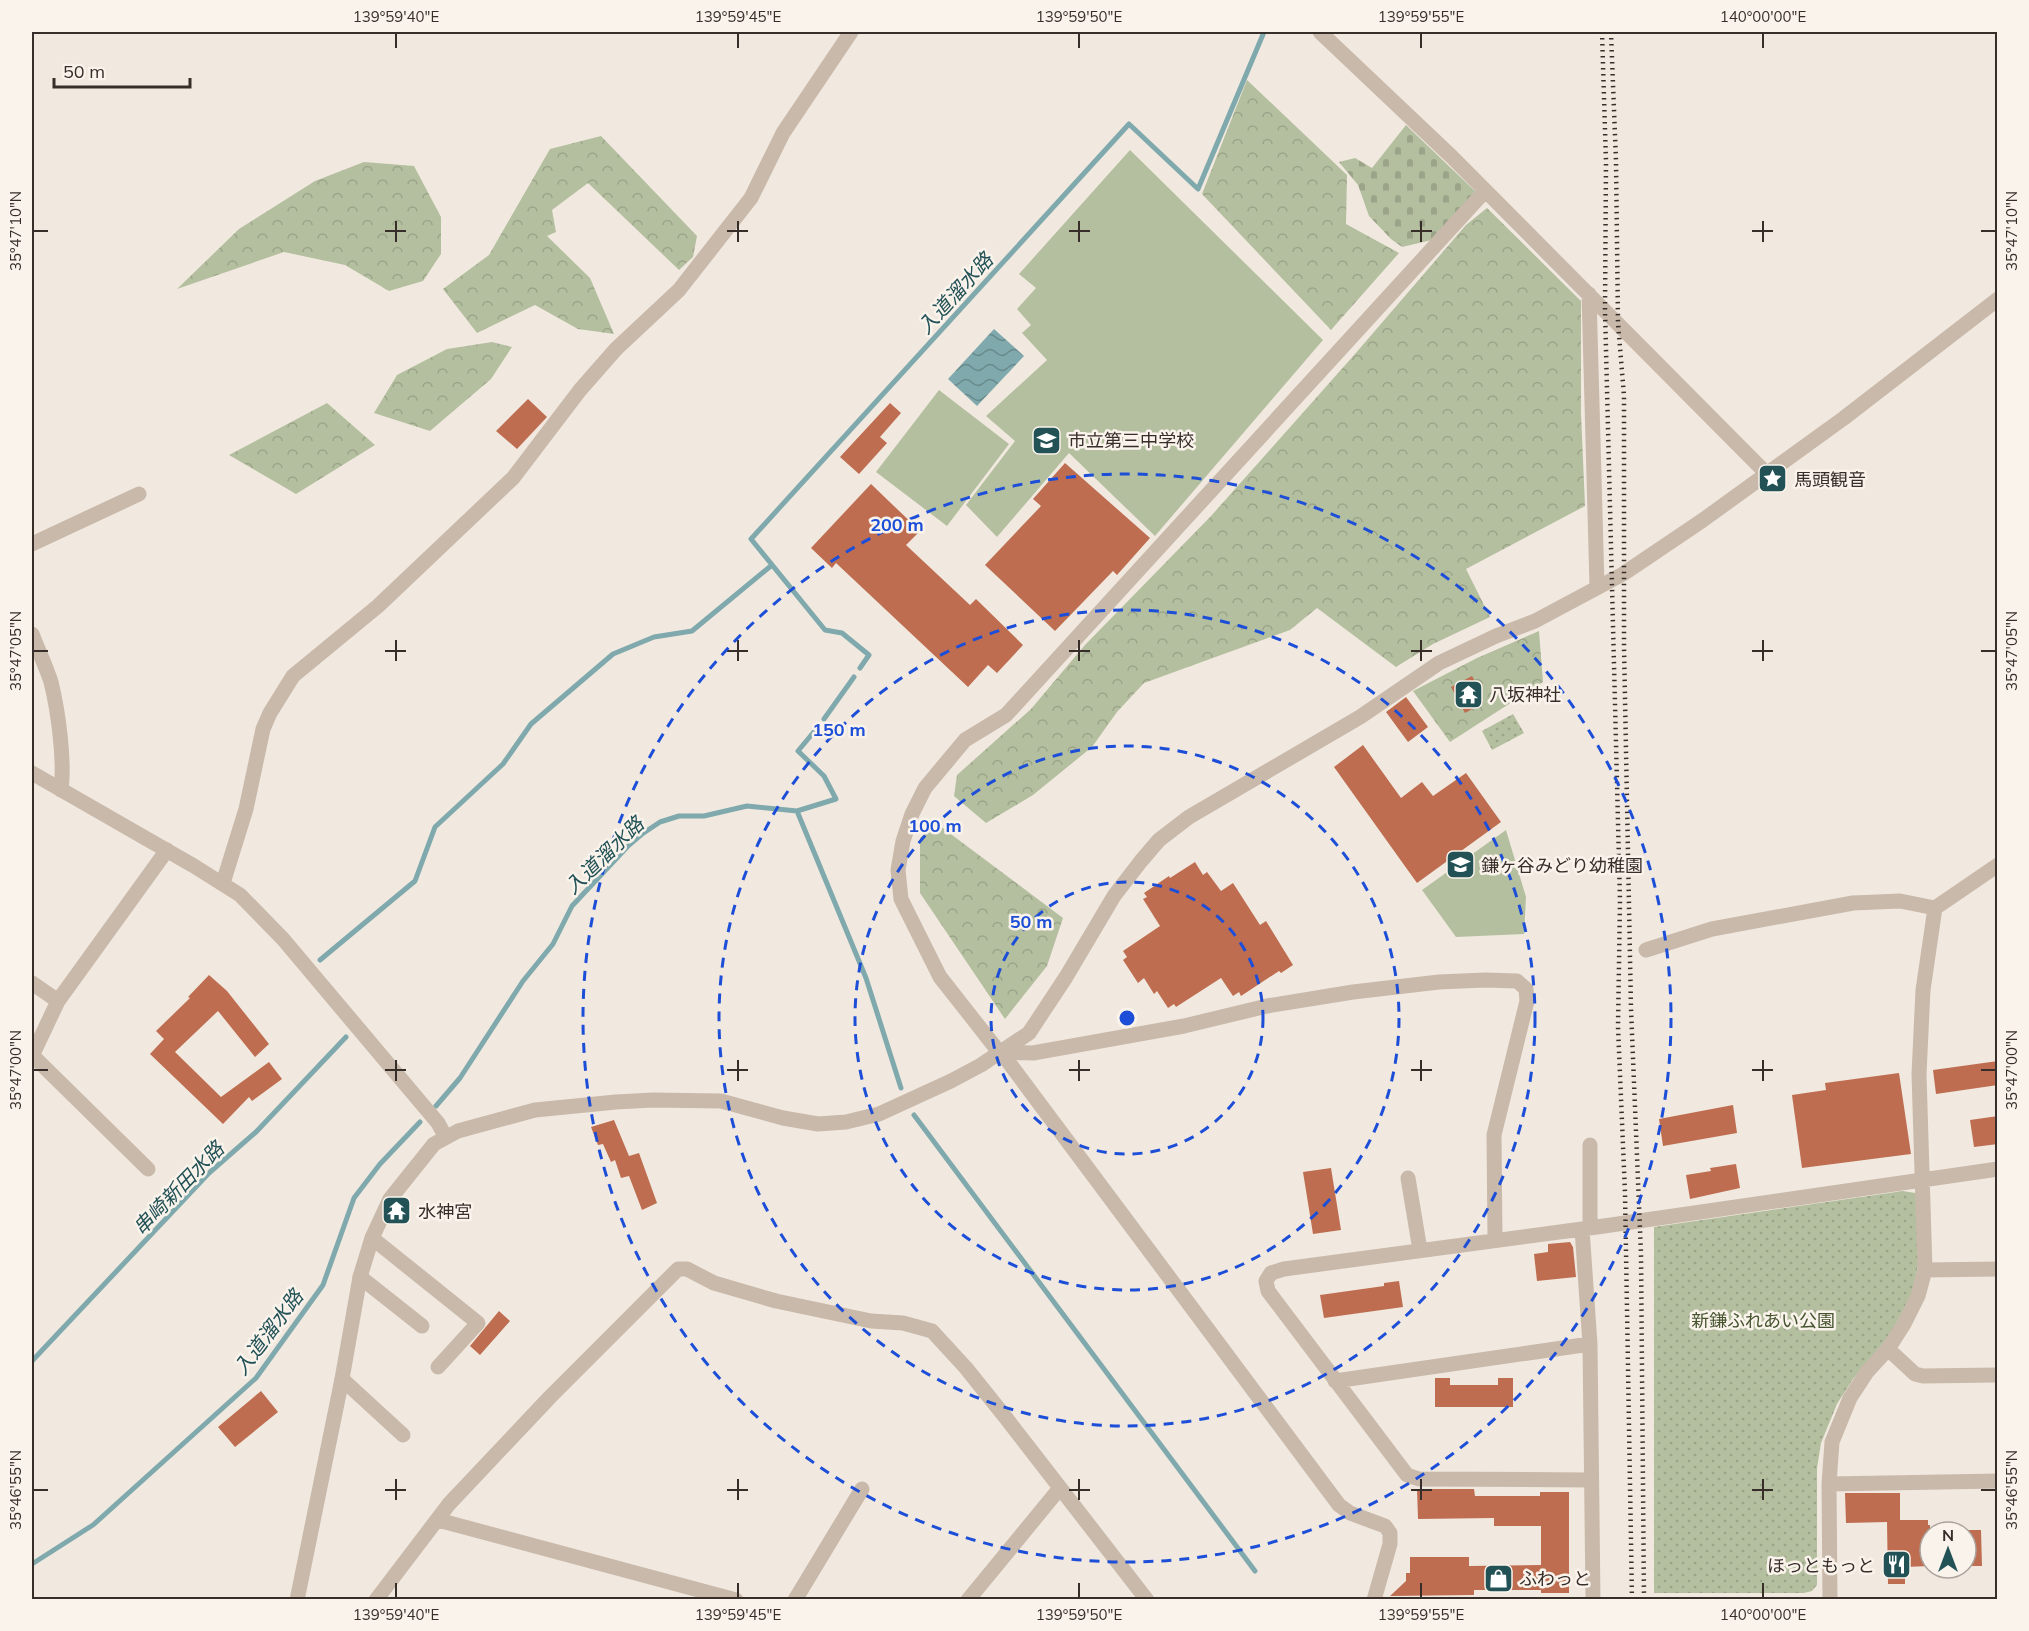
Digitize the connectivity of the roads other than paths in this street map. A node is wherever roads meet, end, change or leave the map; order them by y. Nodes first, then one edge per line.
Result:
1 (851, 32) edge
2 (1320, 32) edge
3 (1485, 191) junction
4 (1589, 294) junction
5 (1998, 299) edge
6 (1767, 474) junction
7 (139, 494) dead end
8 (32, 544) edge
9 (1597, 586) junction
10 (32, 634) edge
11 (32, 774) edge
12 (61, 790) junction
13 (167, 850) junction
14 (1998, 865) edge
15 (223, 883) junction
16 (1935, 908) junction
17 (1646, 950) dead end
18 (32, 983) edge
19 (58, 1001) junction
20 (1000, 1052) junction
21 (32, 1055) edge
22 (446, 1136) junction
23 (1590, 1145) dead end
24 (148, 1169) dead end
25 (1998, 1169) edge
26 (1408, 1178) dead end
27 (1922, 1180) junction
28 (1590, 1228) junction
29 (372, 1238) junction
30 (1495, 1239) junction
31 (1420, 1250) junction
32 (1998, 1269) edge
33 (1925, 1270) junction
34 (360, 1277) junction
35 (422, 1326) dead end
36 (1590, 1344) junction
37 (1888, 1349) junction
38 (438, 1367) dead end
39 (1998, 1376) edge
40 (342, 1379) junction
41 (1335, 1381) junction
42 (403, 1435) dead end
43 (1591, 1480) junction
44 (1998, 1481) edge
45 (1829, 1484) junction
46 (1060, 1488) junction
47 (861, 1489) dead end
48 (438, 1520) junction
49 (297, 1599) edge
50 (376, 1599) edge
51 (730, 1599) edge
52 (795, 1599) edge
53 (968, 1599) edge
54 (1147, 1599) edge
55 (1374, 1599) edge
56 (1593, 1599) edge
57 (1830, 1599) edge

1 - 15 street
2 - 3 street
3 - 4 street
3 - 20 street
4 - 6 street
4 - 9 street
5 - 6 street
6 - 9 street
7 - 8 street
9 - 20 street
10 - 12 street
11 - 12 street
12 - 13 street
13 - 15 street
13 - 19 street
14 - 16 street
15 - 22 street
16 - 17 street
16 - 27 street
18 - 19 street
19 - 21 street
20 - 22 street
20 - 30 street
20 - 55 street
21 - 24 street
22 - 29 street
23 - 28 street
25 - 27 street
26 - 31 street
27 - 28 street
27 - 33 street
28 - 30 street
28 - 36 street
29 - 34 street
29 - 38 street
30 - 31 street
31 - 41 street
32 - 33 street
33 - 37 street
34 - 35 street
34 - 40 street
36 - 41 street
36 - 43 street
37 - 39 street
37 - 45 street
40 - 42 street
40 - 49 street
41 - 43 street
43 - 56 street
44 - 45 street
45 - 57 street
46 - 48 street
46 - 53 street
46 - 54 street
47 - 52 street
48 - 50 street
48 - 51 street

